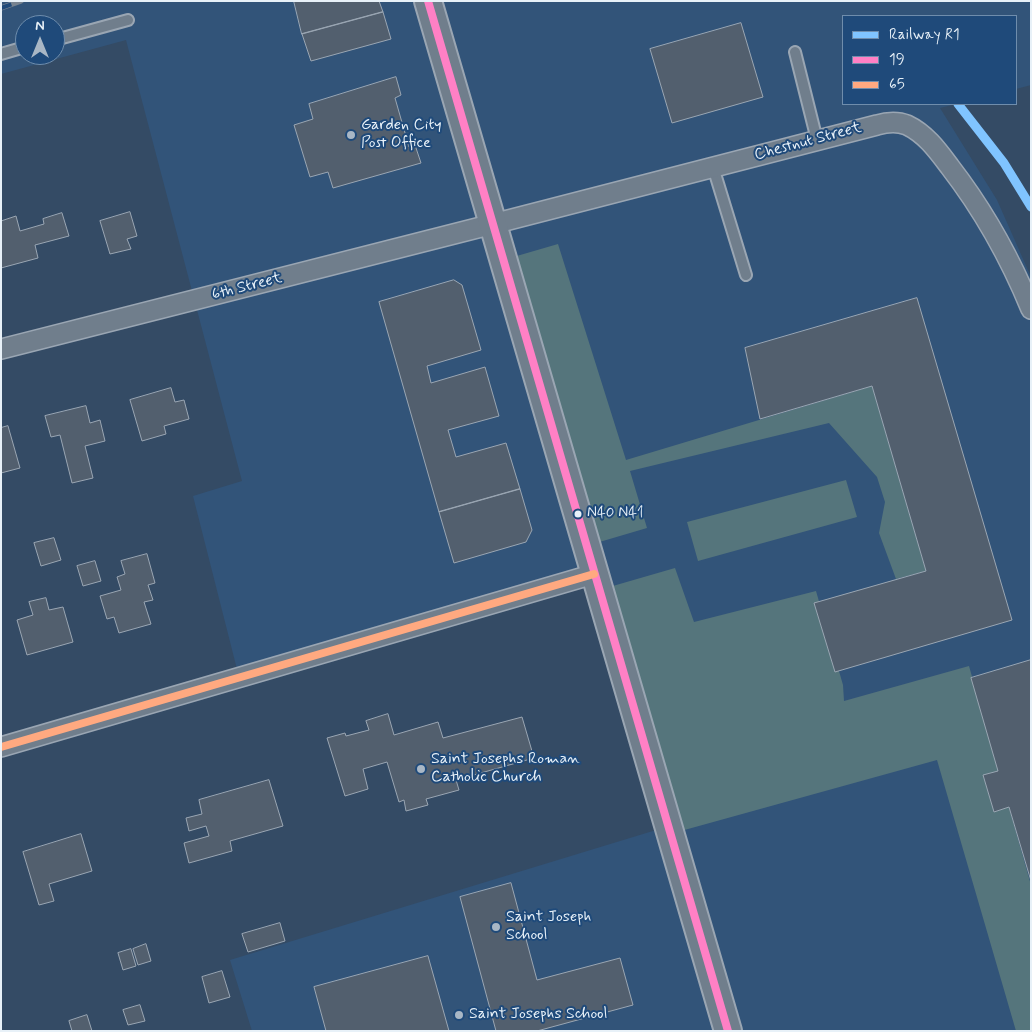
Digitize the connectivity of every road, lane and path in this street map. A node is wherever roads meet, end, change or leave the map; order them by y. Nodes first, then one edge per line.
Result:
1 (428, 1) edge
2 (128, 20) dead end
3 (65, 37) edge
4 (15, 50) edge
5 (795, 52) dead end
6 (1, 54) edge
7 (817, 140) junction
8 (713, 167) junction
9 (493, 224) junction
10 (746, 275) dead end
11 (1031, 309) edge
12 (1, 349) edge
13 (594, 574) junction
14 (1, 748) edge
15 (728, 1031) edge

1 - 9 main road
2 - 3 lane
4 - 6 lane
5 - 7 lane
7 - 8 street, Chestnut Street
7 - 11 street, Chestnut Street
8 - 9 street, Chestnut Street
8 - 10 lane
9 - 12 street, 6th Street
9 - 13 main road
13 - 14 street
13 - 15 main road

